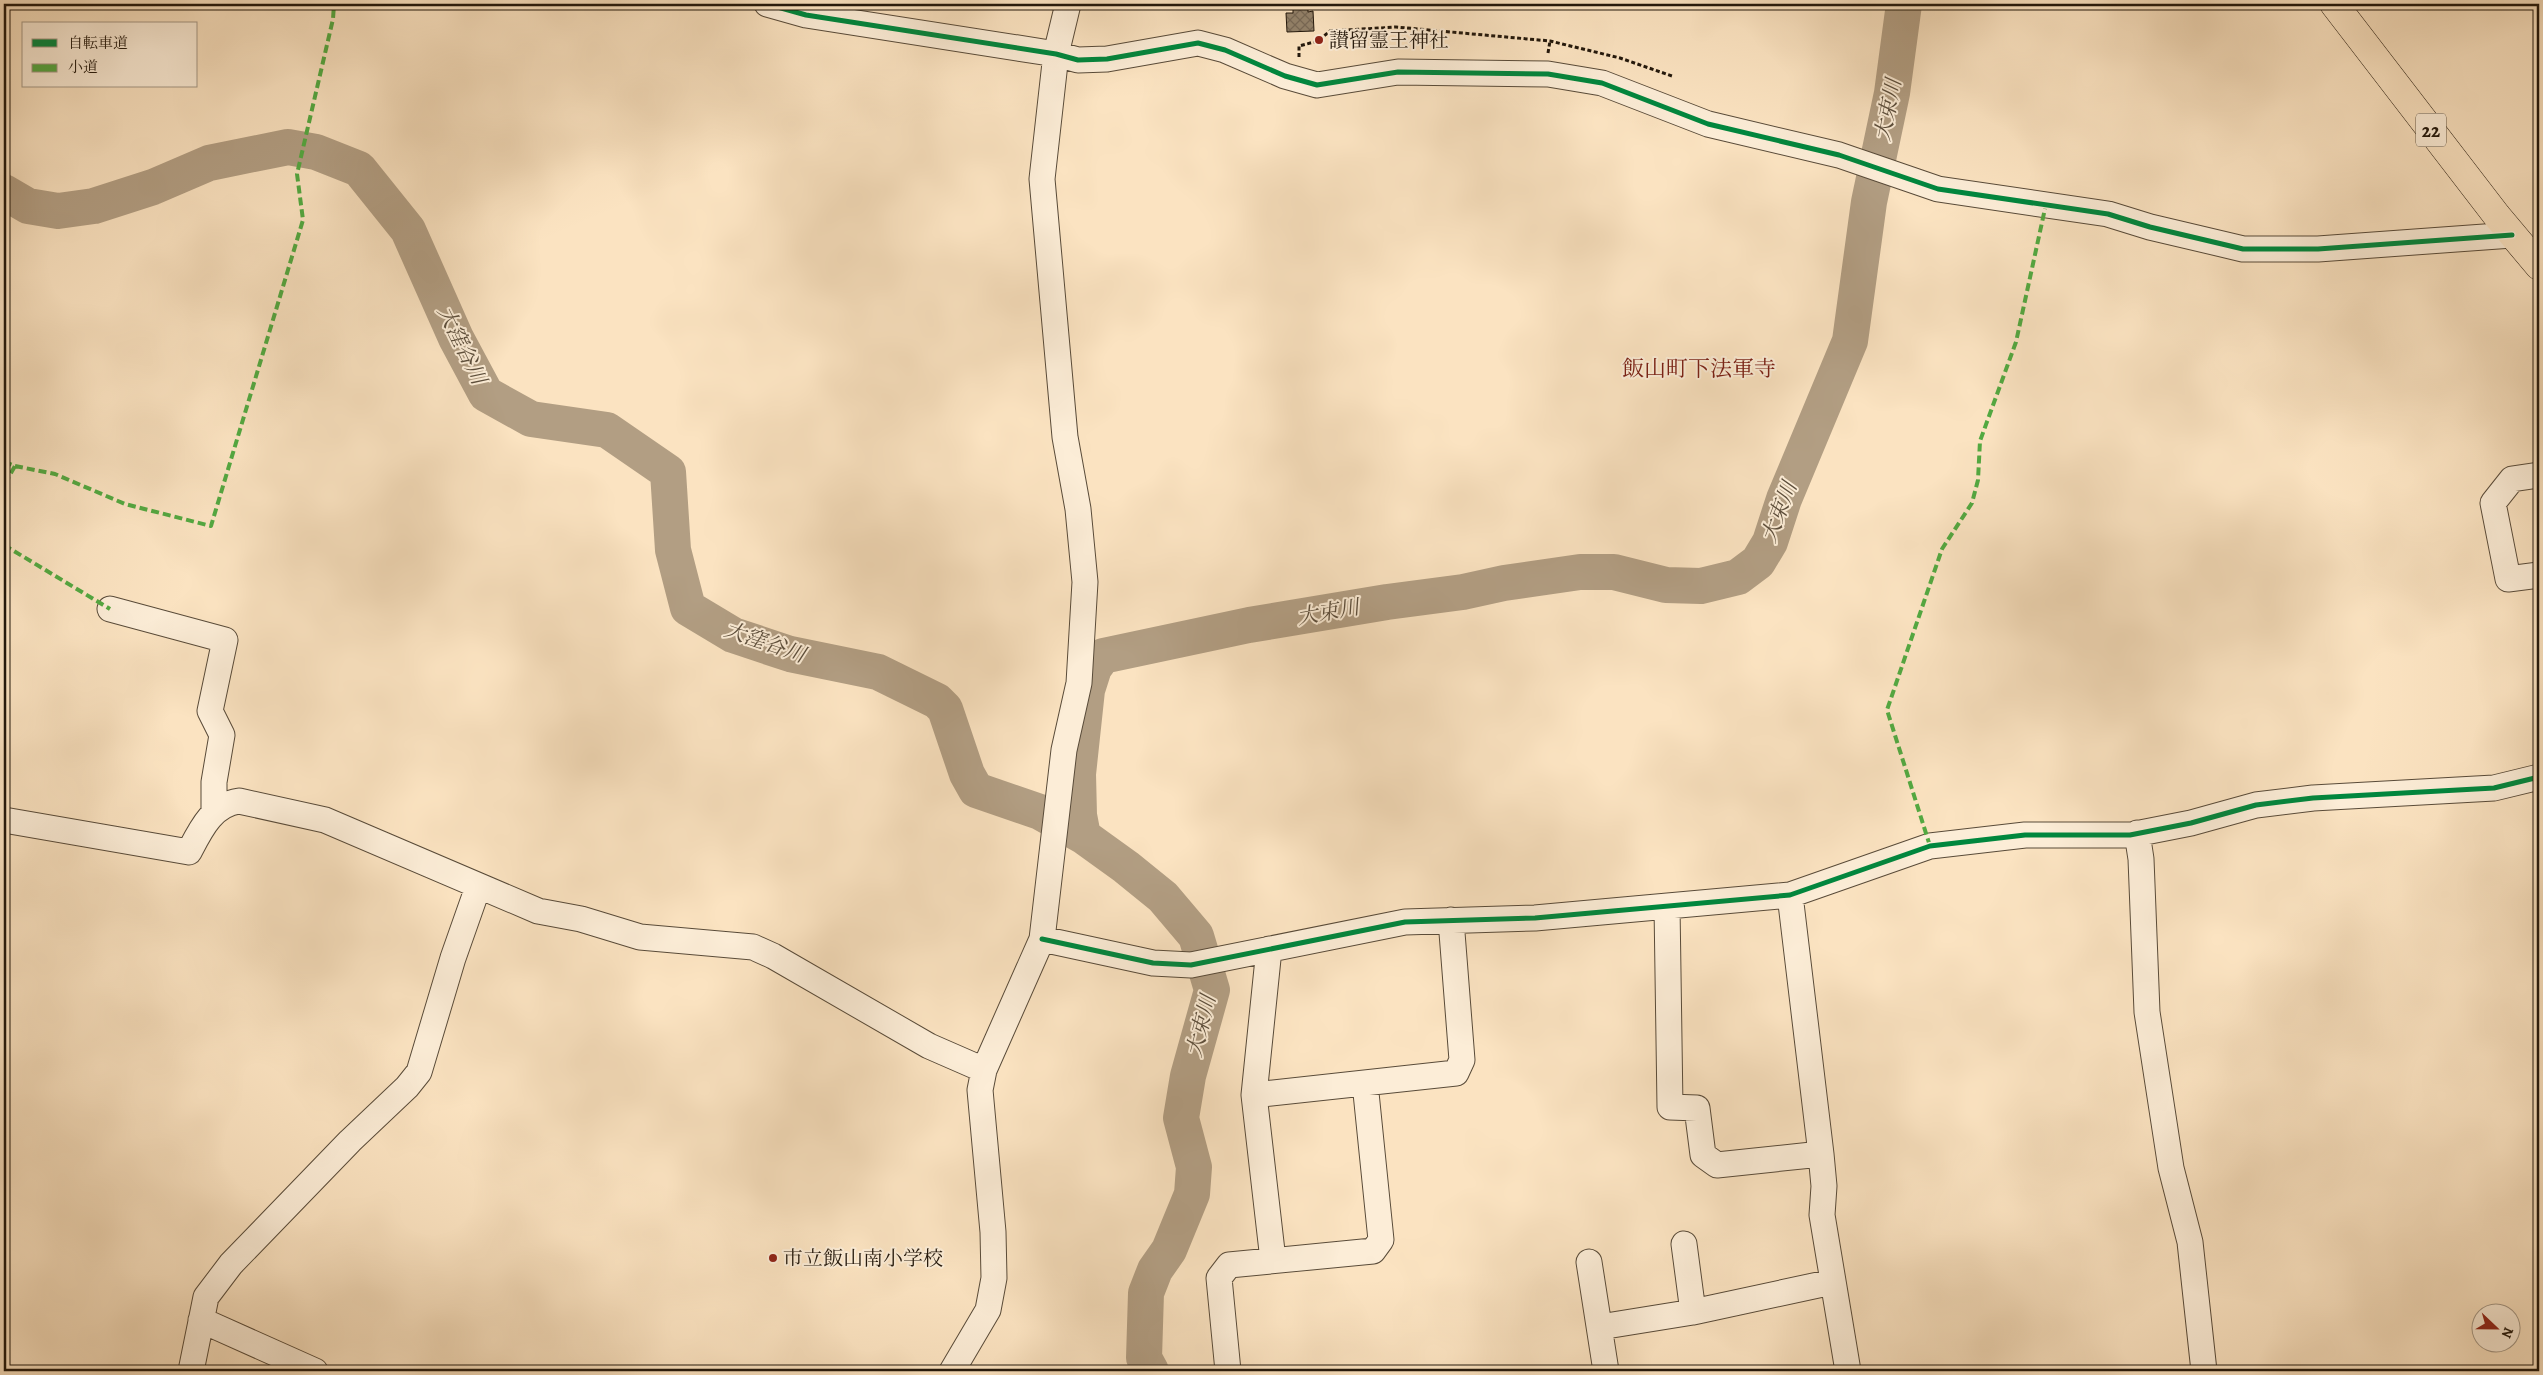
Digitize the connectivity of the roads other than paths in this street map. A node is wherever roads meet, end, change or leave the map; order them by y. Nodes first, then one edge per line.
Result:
1 (767, 4) edge
2 (1068, 4) edge
3 (2334, 4) edge
4 (1056, 54) junction
5 (2512, 235) junction
6 (2536, 257) edge
7 (2539, 475) edge
8 (2539, 575) edge
9 (110, 609) dead end
10 (2539, 777) edge
11 (214, 812) junction
12 (4, 820) edge
13 (2137, 833) junction
14 (478, 887) junction
15 (1790, 895) junction
16 (1668, 906) junction
17 (1451, 920) junction
18 (1042, 939) junction
19 (1269, 949) junction
20 (984, 1070) junction
21 (1365, 1083) junction
22 (1254, 1095) junction
23 (1821, 1154) junction
24 (1684, 1244) dead end
25 (1273, 1260) junction
26 (1589, 1262) dead end
27 (1832, 1282) junction
28 (1693, 1312) junction
29 (201, 1320) junction
30 (1600, 1327) junction
31 (1842, 1370) edge
32 (190, 1371) edge
33 (315, 1371) edge
34 (952, 1371) edge
35 (1228, 1371) edge
36 (1606, 1371) edge
37 (2204, 1371) edge

1 - 4 street
2 - 4 street
3 - 5 main road, 22
4 - 5 street
4 - 18 street
5 - 6 main road, 22
7 - 8 street
9 - 11 street
10 - 13 street
11 - 12 street
11 - 14 street
13 - 15 street
13 - 37 street
14 - 20 street
14 - 29 street
15 - 16 street
15 - 23 street
16 - 17 street
16 - 23 street
17 - 19 street
17 - 21 street
18 - 19 street
18 - 20 street
19 - 22 street
20 - 34 street
21 - 22 street
21 - 25 street
22 - 25 street
23 - 27 street
24 - 28 street
25 - 35 street
26 - 30 street
27 - 28 street
27 - 31 street
28 - 30 street
29 - 32 street
29 - 33 street
30 - 36 street

